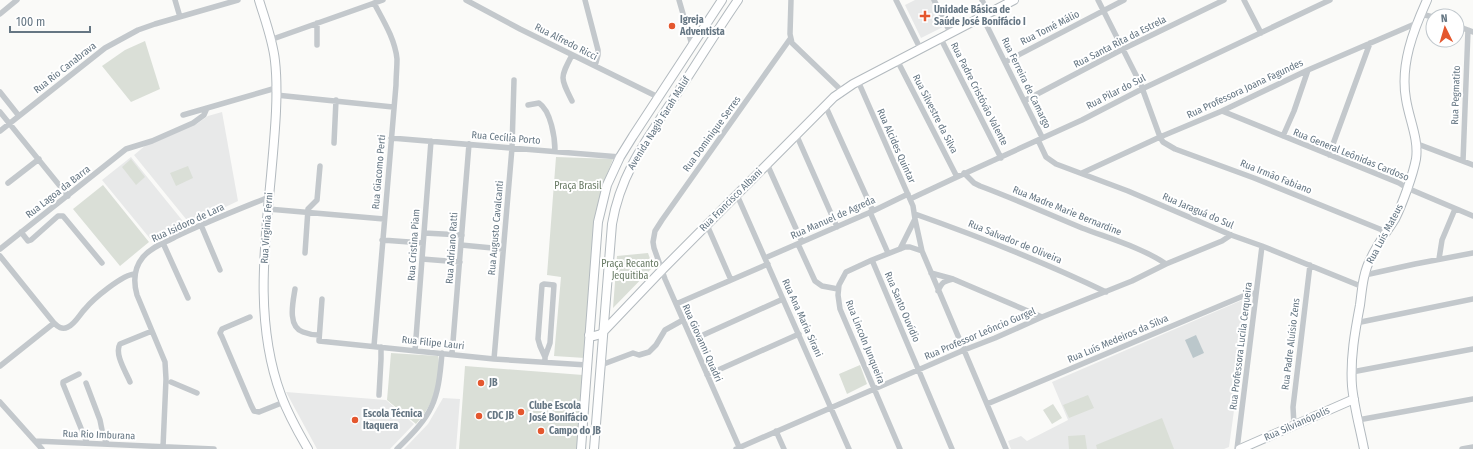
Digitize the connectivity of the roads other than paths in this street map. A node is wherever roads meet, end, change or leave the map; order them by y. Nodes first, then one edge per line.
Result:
1 (17, 0) edge
2 (175, 0) edge
3 (238, 0) edge
4 (259, 0) edge
5 (383, 0) edge
6 (467, 0) edge
7 (585, 0) edge
8 (679, 0) edge
9 (722, 0) edge
10 (738, 0) edge
11 (791, 0) edge
12 (896, 0) edge
13 (934, 0) edge
14 (982, 0) edge
15 (1014, 0) edge
16 (1098, 0) edge
17 (1124, 0) edge
18 (1224, 0) edge
19 (1244, 0) edge
20 (1330, 0) edge
21 (1427, 0) edge
22 (374, 3) junction
23 (1103, 11) junction
24 (0, 14) edge
25 (985, 14) junction
26 (1421, 14) junction
27 (1425, 15) edge
28 (180, 17) junction
29 (316, 23) junction
30 (1417, 23) junction
31 (1471, 31) edge
32 (950, 32) junction
33 (1261, 33) junction
34 (940, 38) junction
35 (790, 39) junction
36 (270, 40) junction
37 (1370, 43) junction
38 (317, 45) dead end
39 (692, 45) junction
40 (920, 48) junction
41 (1123, 49) junction
42 (572, 55) junction
43 (897, 60) junction
44 (1005, 62) junction
45 (595, 66) junction
46 (1308, 70) junction
47 (514, 80) dead end
48 (858, 81) junction
49 (1142, 89) junction
50 (276, 91) junction
51 (842, 91) junction
52 (0, 92) edge
53 (658, 98) junction
54 (336, 100) junction
55 (1024, 100) junction
56 (572, 101) dead end
57 (528, 105) dead end
58 (825, 105) junction
59 (394, 107) junction
60 (207, 108) junction
61 (1222, 111) junction
62 (0, 112) edge
63 (664, 113) junction
64 (183, 115) dead end
65 (19, 116) junction
66 (10, 124) junction
67 (0, 131) edge
68 (796, 134) junction
69 (1283, 136) junction
70 (1160, 137) junction
71 (391, 138) junction
72 (1040, 139) junction
73 (431, 141) junction
74 (334, 143) dead end
75 (1415, 143) junction
76 (469, 144) junction
77 (512, 148) junction
78 (555, 151) junction
79 (1329, 155) junction
80 (620, 157) junction
81 (1000, 158) junction
82 (39, 159) junction
83 (1463, 161) junction
84 (767, 164) junction
85 (1473, 165) edge
86 (320, 166) dead end
87 (964, 173) junction
88 (1082, 173) junction
89 (957, 177) junction
90 (8, 184) dead end
91 (1407, 188) junction
92 (737, 195) junction
93 (68, 196) junction
94 (269, 197) junction
95 (909, 197) junction
96 (268, 209) junction
97 (1455, 209) junction
98 (871, 212) junction
99 (308, 213) junction
100 (1473, 216) edge
101 (915, 217) junction
102 (384, 219) junction
103 (201, 225) junction
104 (707, 225) junction
105 (837, 227) junction
106 (21, 232) junction
107 (1387, 232) junction
108 (424, 233) junction
109 (462, 235) junction
110 (1231, 235) junction
111 (382, 240) junction
112 (423, 242) junction
113 (652, 242) joint
114 (163, 243) junction
115 (800, 243) junction
116 (461, 245) junction
117 (1262, 246) junction
118 (900, 248) junction
119 (0, 249) edge
120 (503, 249) junction
121 (922, 250) junction
122 (1473, 252) edge
123 (304, 253) dead end
124 (888, 253) junction
125 (0, 256) edge
126 (422, 259) junction
127 (1439, 259) junction
128 (872, 260) junction
129 (766, 261) junction
130 (460, 262) junction
131 (102, 263) dead end
132 (1166, 264) junction
133 (1310, 265) junction
134 (220, 270) dead end
135 (662, 270) junction
136 (931, 272) junction
137 (136, 274) junction
138 (1365, 275) junction
139 (953, 279) junction
140 (731, 280) junction
141 (1363, 287) junction
142 (295, 288) dead end
143 (838, 289) junction
144 (938, 291) junction
145 (1106, 292) junction
146 (1256, 293) junction
147 (188, 298) dead end
148 (322, 299) dead end
149 (784, 299) junction
150 (1473, 300) edge
151 (676, 304) junction
152 (1042, 317) junction
153 (250, 318) dead end
154 (683, 320) junction
155 (54, 323) junction
156 (1356, 323) junction
157 (605, 327) junction
158 (152, 331) junction
159 (589, 334) junction
160 (799, 334) junction
161 (319, 335) junction
162 (692, 340) junction
163 (374, 346) junction
164 (381, 347) junction
165 (1473, 349) edge
166 (415, 350) junction
167 (964, 350) junction
168 (442, 353) junction
169 (452, 354) junction
170 (494, 359) junction
171 (545, 360) junction
172 (601, 363) junction
173 (0, 366) edge
174 (587, 366) junction
175 (918, 370) junction
176 (1352, 372) junction
177 (79, 374) dead end
178 (586, 374) junction
179 (600, 375) junction
180 (707, 375) junction
181 (169, 381) junction
182 (130, 382) dead end
183 (86, 383) dead end
184 (874, 388) junction
185 (197, 393) dead end
186 (379, 394) dead end
187 (1354, 399) junction
188 (1473, 399) edge
189 (0, 402) edge
190 (284, 402) junction
191 (987, 404) junction
192 (831, 407) junction
193 (1358, 420) junction
194 (1294, 425) junction
195 (776, 431) junction
196 (35, 441) junction
197 (87, 443) junction
198 (107, 444) junction
199 (164, 447) junction
200 (1473, 447) edge
201 (42, 449) edge
202 (214, 449) edge
203 (308, 449) edge
204 (397, 449) edge
205 (581, 449) edge
206 (594, 449) edge
207 (738, 449) edge
208 (784, 449) edge
209 (849, 449) edge
210 (900, 449) edge
211 (952, 449) edge
212 (1006, 449) edge
213 (1238, 449) edge
214 (1364, 449) edge
215 (1462, 449) edge

1 - 24 street
2 - 28 street
3 - 28 street, Rua Rio Canabrava
4 - 36 main road, Rua Virginía Ferni
5 - 22 street
6 - 42 street, Rua Alfredo Ricci
7 - 45 street
8 - 39 street
9 - 39 main road, Avenida Nagib Farah Maluf
10 - 63 main road, Avenida Nagib Farah Maluf
11 - 35 street
12 - 40 street
13 - 32 street
14 - 25 street, Rua Ferreira de Camargo
15 - 25 main road, Rua Francisco Albani
16 - 23 street
17 - 23 street, Rua Tomé Málio
18 - 41 street, Rua Santa Rita da Estrela
19 - 33 street
20 - 33 street, Rua Pilar do Sul
21 - 26 main road, Rua Luís Mateus
22 - 29 street
22 - 59 street, Rua Giacomo Perti
23 - 41 street
23 - 44 street, Rua Tomé Málio
25 - 32 main road, Rua Francisco Albani
25 - 44 street, Rua Ferreira de Camargo
26 - 27 street
26 - 30 main road, Rua Luís Mateus
28 - 65 street, Rua Rio Canabrava
29 - 36 street
29 - 38 street
30 - 37 street, Rua Professora Joana Fagundes
30 - 75 main road, Rua Luís Mateus
31 - 83 street, Rua Pegmatito
32 - 34 main road, Rua Francisco Albani
33 - 49 street, Rua Pilar do Sul
34 - 40 main road, Rua Francisco Albani
34 - 81 street, Rua Padre Cristóvão Valente
35 - 51 street
35 - 113 street, Rua Dominique Serres
36 - 50 main road, Rua Virginía Ferni
37 - 46 street, Rua Professora Joana Fagundes
37 - 79 street
39 - 53 main road, Avenida Nagib Farah Maluf
40 - 43 main road, Rua Francisco Albani
41 - 49 street
41 - 55 street, Rua Santa Rita da Estrela
42 - 45 street, Rua Alfredo Ricci
42 - 56 street
43 - 48 main road, Rua Francisco Albani
43 - 89 street, Rua Silvestre da Silva
44 - 55 street, Rua Ferreira de Camargo
45 - 53 street, Rua Alfredo Ricci
46 - 61 street, Rua Professora Joana Fagundes
46 - 69 street
47 - 77 street, Rua Augusto Cavalcanti
48 - 51 main road, Rua Francisco Albani
48 - 95 street, Rua Alcides Quintar
49 - 70 street
49 - 72 street, Rua Pilar do Sul
50 - 54 street
50 - 60 street
50 - 94 main road, Rua Virginía Ferni
51 - 58 main road, Rua Francisco Albani
52 - 65 street
53 - 63 main road
53 - 80 main road, Avenida Nagib Farah Maluf
54 - 59 street
54 - 74 street
55 - 72 street, Rua Ferreira de Camargo
57 - 78 street
58 - 68 main road, Rua Francisco Albani
58 - 98 street
59 - 71 street, Rua Giacomo Perti
60 - 64 street
60 - 93 street, Rua Lagoa da Barra
61 - 69 street, Rua General Leônidas Cardoso
61 - 70 street, Rua Professora Joana Fagundes
62 - 66 street
63 - 157 main road, Avenida Nagib Farah Maluf
65 - 66 street, Rua Rio Canabrava
66 - 67 street, Rua Rio Canabrava
66 - 82 street
68 - 84 main road, Rua Francisco Albani
68 - 105 street
69 - 79 street, Rua General Leônidas Cardoso
70 - 88 street, Rua Professora Joana Fagundes
70 - 107 street, Rua Irmão Fabiano
71 - 73 street, Rua Cecília Porto
71 - 102 street, Rua Giacomo Perti
72 - 81 street, Rua Pilar do Sul
72 - 88 street, Rua Jaraguá do Sul
73 - 76 street, Rua Cecília Porto
73 - 108 street, Rua Cristina Piam
75 - 83 street
75 - 91 main road, Rua Luís Mateus
76 - 77 street, Rua Cecília Porto
76 - 109 street, Rua Adriano Ratti
77 - 78 street, Rua Cecília Porto
77 - 120 street, Rua Augusto Cavalcanti
78 - 80 street, Rua Cecília Porto
79 - 91 street, Rua General Leônidas Cardoso
80 - 159 main road, Avenida Nagib Farah Maluf
81 - 87 street, Rua Pilar do Sul
82 - 90 street
82 - 93 street
83 - 85 street
84 - 92 main road, Rua Francisco Albani
84 - 115 street
86 - 99 street
87 - 89 street, Rua Pilar do Sul
87 - 132 street, Rua Madre Marie Bernardine
88 - 110 street, Rua Jaraguá do Sul
89 - 95 street, Rua Pilar do Sul
91 - 97 street, Rua General Leônidas Cardoso
91 - 107 main road, Rua Luís Mateus
92 - 104 main road, Rua Francisco Albani
92 - 129 street, Rua Ana Maria Sirani
93 - 106 street, Rua Lagoa da Barra
94 - 96 main road, Rua Virginía Ferni
94 - 103 street, Rua Isidoro de Lara
95 - 98 street, Rua Manuel de Agreda
95 - 101 street, Rua Alcides Quintar
96 - 99 street
96 - 190 main road, Rua Virginía Ferni
97 - 100 street, Rua General Leônidas Cardoso
97 - 127 street
98 - 105 street, Rua Manuel de Agreda
98 - 124 street
99 - 102 street
99 - 123 street
101 - 118 street
101 - 121 street, Rua Alcides Quintar
101 - 145 street, Rua Salvador de Oliveira
102 - 111 street, Rua Giacomo Perti
103 - 114 street, Rua Isidoro de Lara
103 - 134 street
104 - 135 main road, Rua Francisco Albani
104 - 140 street
105 - 115 street, Rua Manuel de Agreda
106 - 119 street, Rua Lagoa da Barra
106 - 131 street
107 - 138 main road, Rua Luís Mateus
108 - 109 street
108 - 112 street, Rua Cristina Piam
109 - 116 street, Rua Adriano Ratti
110 - 117 street, Rua Jaraguá do Sul
110 - 132 street, Rua Professor Leôncio Gurgel
111 - 112 street
111 - 163 street, Rua Giacomo Perti
112 - 126 street, Rua Cristina Piam
113 - 135 street, Rua Giovanni Quadri
114 - 137 street, Rua Isidoro de Lara
114 - 147 street
115 - 129 street, Rua Manuel de Agreda
115 - 143 street
116 - 120 street
116 - 130 street, Rua Adriano Ratti
117 - 133 street, Rua Jaraguá do Sul
117 - 146 street, Rua Professora Lucila Cerqueira
118 - 121 street, Rua Lincoln Junqueira
118 - 124 street, Rua Lincoln Junqueira
120 - 170 street, Rua Augusto Cavalcanti
121 - 136 street
122 - 127 street
124 - 128 street, Rua Lincoln Junqueira
125 - 155 street
126 - 130 street
126 - 166 street, Rua Cristina Piam
127 - 138 street
128 - 143 street, Rua Lincoln Junqueira
128 - 175 street, Rua Santo Ouvídio
129 - 140 street, Rua Manuel de Agreda
129 - 149 street, Rua Ana Maria Sirani
130 - 169 street, Rua Adriano Ratti
132 - 145 street, Rua Professor Leôncio Gurgel
133 - 141 street, Rua Jaraguá do Sul
133 - 194 street, Rua Padre Aluísio Zens
135 - 151 street, Rua Giovanni Quadri
135 - 157 main road, Rua Francisco Albani
136 - 139 street
136 - 144 street
137 - 155 street
137 - 158 street, Rua Isidoro de Lara
138 - 141 main road, Rua Luís Mateus
139 - 144 street
139 - 152 street
140 - 151 street, Rua Manuel de Agreda
141 - 156 main road, Rua Luís Mateus
142 - 161 street
143 - 184 street, Rua Lincoln Junqueira
144 - 167 street
145 - 152 street, Rua Professor Leôncio Gurgel
146 - 191 street, Rua Luís Medeiros da Silva
146 - 213 street, Rua Professora Lucila Cerqueira
148 - 161 street
149 - 160 street, Rua Ana Maria Sirani
149 - 162 street
150 - 156 street
151 - 154 street, Rua Giovanni Quadri
152 - 167 street, Rua Professor Leôncio Gurgel
153 - 190 street
154 - 162 street, Rua Giovanni Quadri
154 - 172 street
155 - 173 street
156 - 176 main road, Rua Luís Mateus
157 - 159 main road, Rua Francisco Albani
157 - 172 main road, Avenida Nagib Farah Maluf
158 - 181 street, Rua Isidoro de Lara
158 - 182 street
159 - 174 main road, Avenida Nagib Farah Maluf
160 - 180 street
160 - 192 street, Rua Ana Maria Sirani
161 - 163 street, Rua Filipe Lauri
162 - 180 street, Rua Giovanni Quadri
163 - 164 street, Rua Filipe Lauri
164 - 166 street, Rua Filipe Lauri
164 - 186 street
165 - 176 street
166 - 168 street, Rua Filipe Lauri
167 - 175 street, Rua Professor Leôncio Gurgel
167 - 191 street
168 - 169 street, Rua Filipe Lauri
168 - 204 street
169 - 170 street, Rua Filipe Lauri
170 - 171 street, Rua Filipe Lauri
171 - 171 street
171 - 174 street, Rua Filipe Lauri
172 - 174 main road
172 - 179 main road, Avenida Nagib Farah Maluf
174 - 178 main road, Avenida Nagib Farah Maluf
175 - 184 street, Rua Professor Leôncio Gurgel
175 - 211 street, Rua Santo Ouvídio
176 - 187 main road, Rua Luís Mateus
177 - 197 street
178 - 179 main road
178 - 205 main road, Avenida Nagib Farah Maluf
179 - 206 main road, Avenida Nagib Farah Maluf
180 - 207 street, Rua Giovanni Quadri
181 - 185 street
181 - 199 street, Rua Isidoro de Lara
183 - 198 street
184 - 192 street, Rua Professor Leôncio Gurgel
184 - 210 street, Rua Lincoln Junqueira
187 - 193 main road, Rua Luís Mateus
187 - 194 main road, Rua Silvianópolis
188 - 193 street
189 - 196 street
190 - 203 main road, Rua Virginía Ferni
191 - 212 street
192 - 195 street, Rua Professor Leôncio Gurgel
192 - 209 street, Rua Ana Maria Sirani
193 - 214 main road, Rua Luís Mateus
194 - 213 main road, Rua Silvianópolis
195 - 207 street, Rua Professor Leôncio Gurgel
195 - 208 street
196 - 197 street, Rua Rio Imburana
196 - 201 street
197 - 198 street, Rua Rio Imburana
198 - 199 street, Rua Rio Imburana
199 - 202 street, Rua Rio Imburana
200 - 215 street

